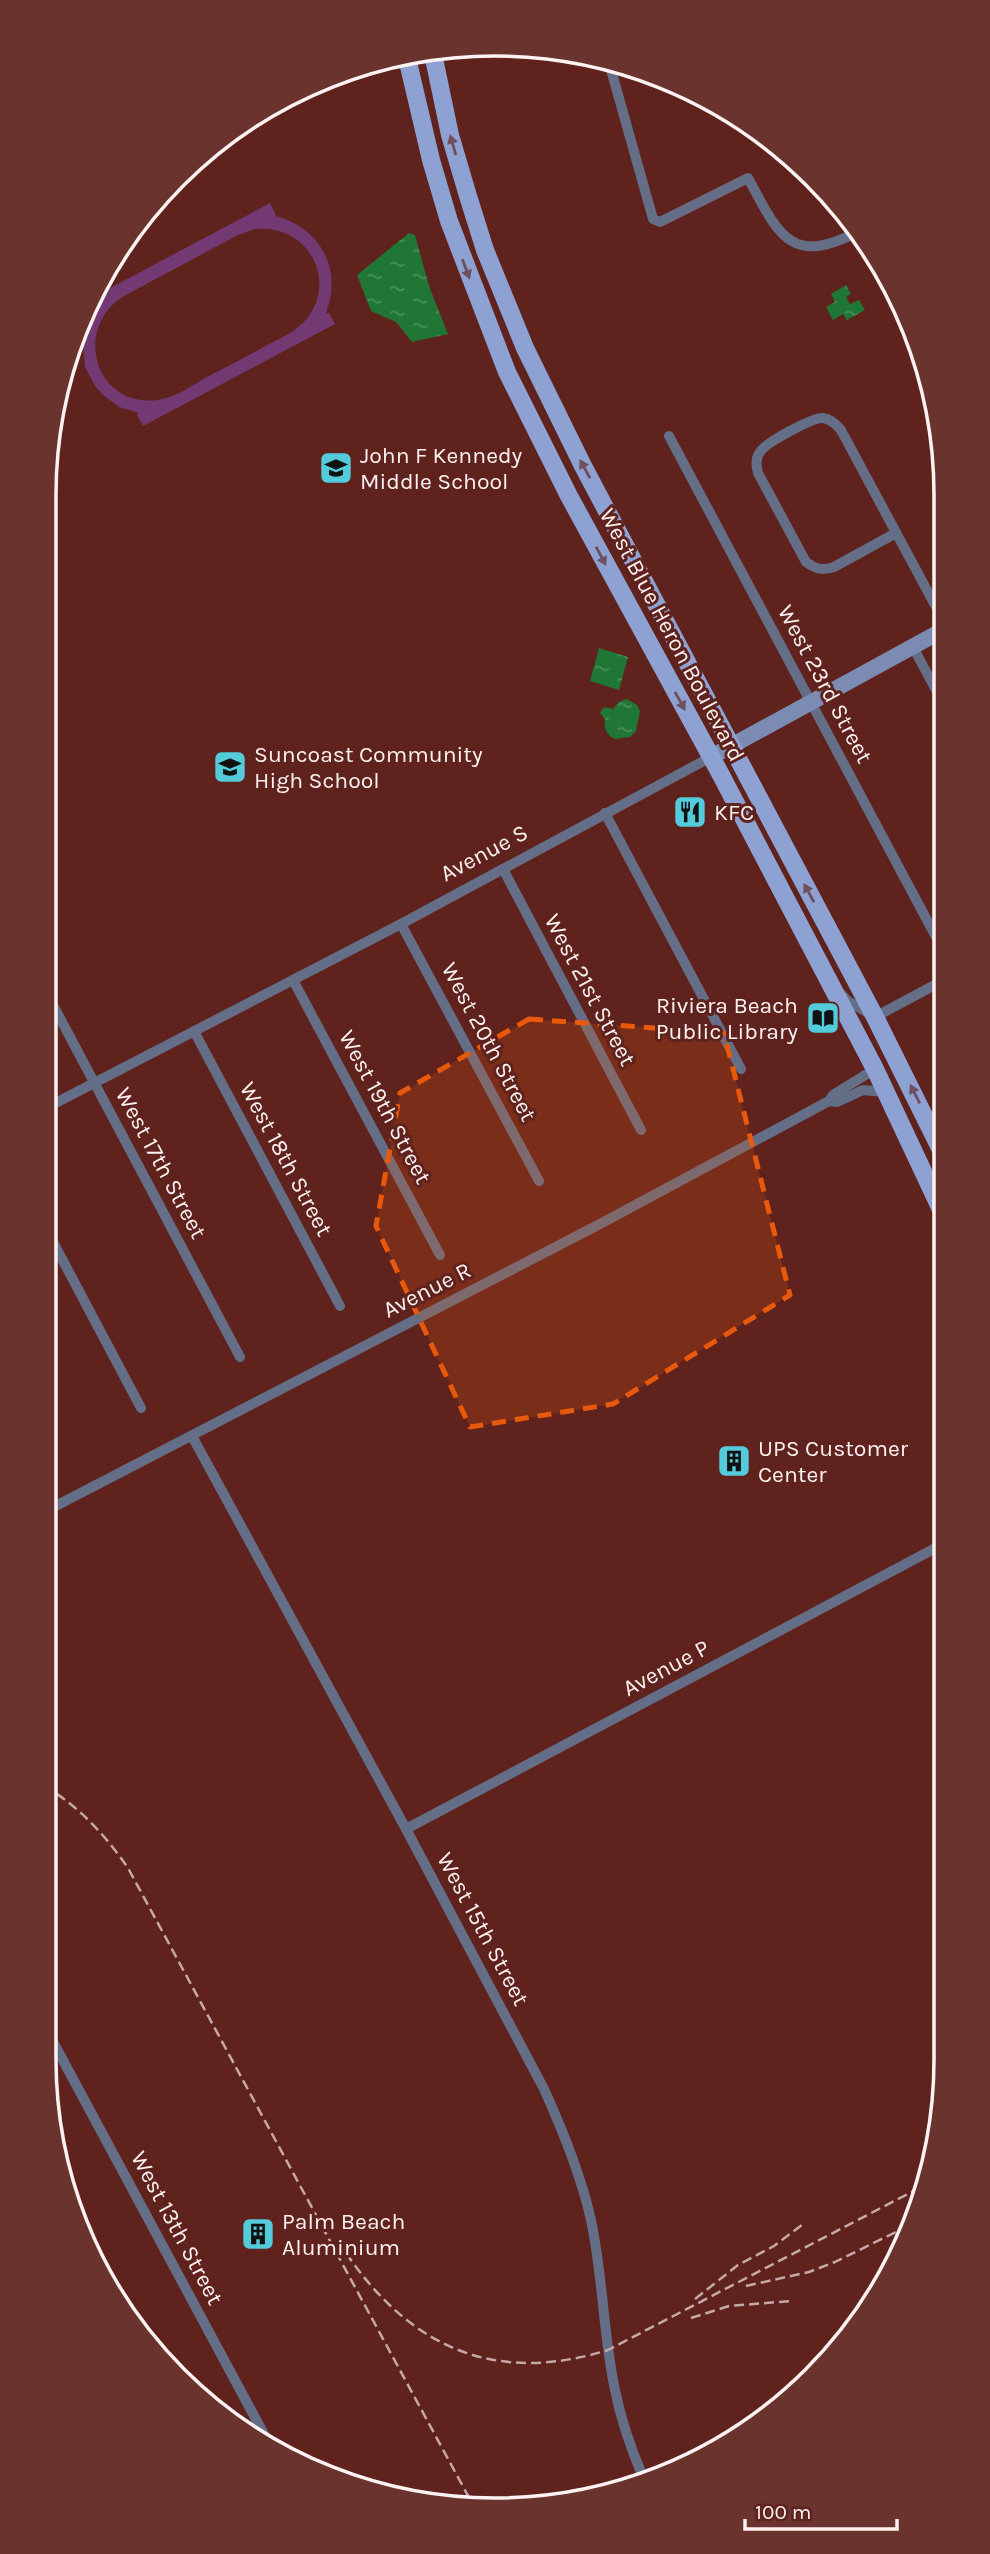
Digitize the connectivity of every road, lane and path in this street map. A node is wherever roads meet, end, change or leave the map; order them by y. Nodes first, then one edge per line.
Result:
1 (434, 60) edge
2 (409, 64) edge
3 (612, 72) edge
4 (437, 180) junction
5 (468, 196) junction
6 (449, 221) junction
7 (849, 236) edge
8 (532, 363) junction
9 (669, 436) dead end
10 (896, 533) junction
11 (934, 603) edge
12 (934, 636) edge
13 (913, 647) junction
14 (934, 686) edge
15 (811, 702) junction
16 (731, 746) junction
17 (710, 757) junction
18 (605, 813) junction
19 (503, 869) junction
20 (401, 923) junction
21 (934, 933) edge
22 (293, 979) junction
23 (830, 984) junction
24 (934, 985) edge
25 (56, 1011) edge
26 (875, 1017) junction
27 (194, 1031) junction
28 (741, 1069) dead end
29 (875, 1069) junction
30 (94, 1083) junction
31 (886, 1092) junction
32 (829, 1101) junction
33 (56, 1103) edge
34 (640, 1130) dead end
35 (934, 1136) edge
36 (540, 1181) dead end
37 (934, 1195) edge
38 (56, 1248) edge
39 (440, 1255) dead end
40 (340, 1306) dead end
41 (240, 1357) dead end
42 (141, 1408) dead end
43 (192, 1436) junction
44 (56, 1506) edge
45 (934, 1549) edge
46 (406, 1829) junction
47 (56, 2047) edge
48 (262, 2431) edge
49 (641, 2473) edge

5 -> 1 main road, West Blue Heron Boulevard
2 - 4 main road, West Blue Heron Boulevard
3 - 7 street
4 - 5 main road
4 - 6 main road, West Blue Heron Boulevard
5 - 8 main road, West Blue Heron Boulevard
6 - 8 main road
6 -> 17 main road, West Blue Heron Boulevard
16 -> 8 main road, West Blue Heron Boulevard
9 - 15 street, West 23rd Street
10 - 10 street
10 - 11 street
12 - 13 street, Avenue S
13 - 14 street
13 - 15 street, Avenue S
15 - 16 street, Avenue S
15 - 21 street, West 23rd Street
16 - 17 street, Avenue S
26 -> 16 main road, West Blue Heron Boulevard
17 - 18 street, Avenue S
17 - 23 main road, West Blue Heron Boulevard
18 - 19 street, Avenue S
18 - 28 street
19 - 20 street, Avenue S
19 - 34 street, West 21st Street
20 - 22 street, Avenue S
20 - 36 street, West 20th Street
22 - 27 street, Avenue S
22 - 39 street, West 19th Street
23 - 26 street
23 - 29 main road, West Blue Heron Boulevard
24 - 26 street
25 - 30 street, West 17th Street
35 -> 26 main road, West Blue Heron Boulevard
27 - 30 street, Avenue S
27 - 40 street, West 18th Street
29 - 31 main road, West Blue Heron Boulevard
29 - 32 street, Avenue R
30 - 33 street, Avenue S
30 - 41 street, West 17th Street
31 - 32 street, Avenue R
31 - 37 main road, West Blue Heron Boulevard
32 - 43 street, Avenue R
38 - 42 street
43 - 44 street, Avenue R
43 - 46 street, West 15th Street
45 - 46 street, Avenue P
46 - 49 street, West 15th Street
47 - 48 street, West 13th Street

